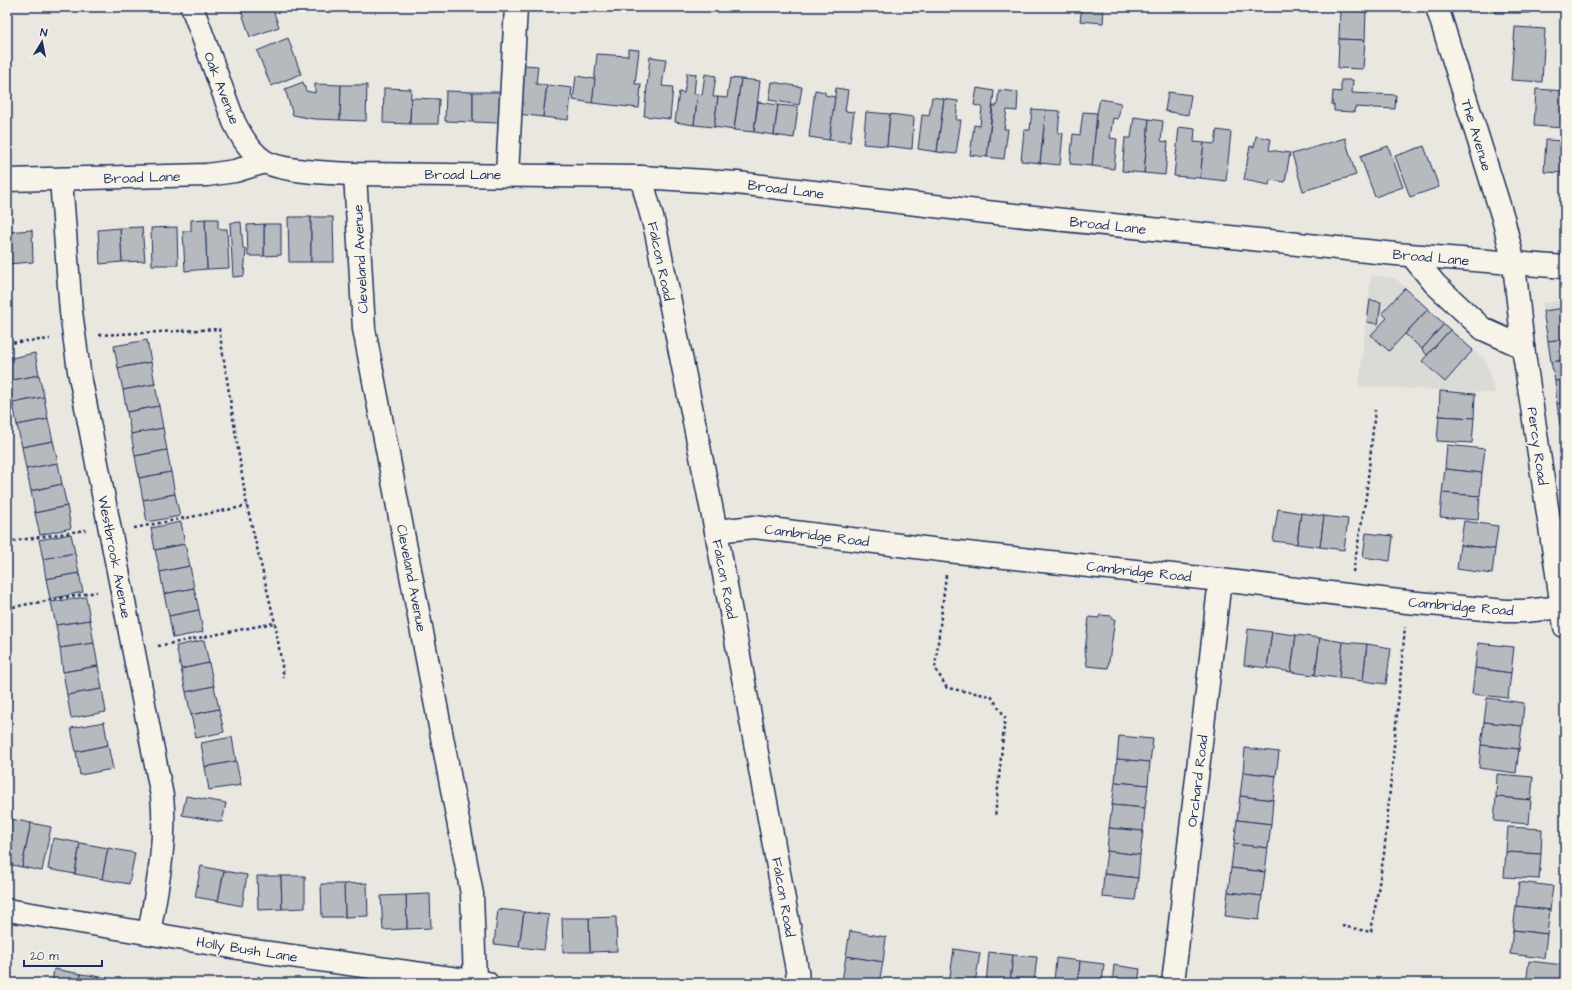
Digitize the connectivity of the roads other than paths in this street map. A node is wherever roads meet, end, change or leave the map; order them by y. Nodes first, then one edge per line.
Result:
1 (192, 7) edge
2 (516, 7) edge
3 (1437, 7) edge
4 (265, 162) junction
5 (355, 174) junction
6 (507, 175) junction
7 (641, 177) junction
8 (61, 179) junction
9 (7, 180) edge
10 (1412, 256) junction
11 (1514, 264) junction
12 (1565, 267) edge
13 (1523, 347) junction
14 (716, 531) junction
15 (1220, 580) junction
16 (1563, 617) edge
17 (7, 910) edge
18 (149, 933) junction
19 (481, 982) edge
20 (798, 983) edge
21 (1173, 983) edge

1 - 4 street, Oak Avenue
2 - 6 street
3 - 11 street, The Avenue
4 - 5 street, Broad Lane
4 - 8 street, Broad Lane
5 - 6 street, Broad Lane
5 - 19 street, Cleveland Avenue
6 - 7 street, Broad Lane
7 - 10 street, Broad Lane
7 - 14 street, Falcon Road
8 - 9 street, Broad Lane
8 - 18 street, Westbrook Avenue
10 - 11 street, Broad Lane
10 - 13 street
11 - 12 street, Broad Lane
11 - 13 street, Percy Road
13 - 16 street, Percy Road
14 - 15 street, Cambridge Road
14 - 20 street, Falcon Road
15 - 16 street, Cambridge Road
15 - 21 street, Orchard Road
17 - 18 street, Holly Bush Lane
18 - 19 street, Holly Bush Lane

